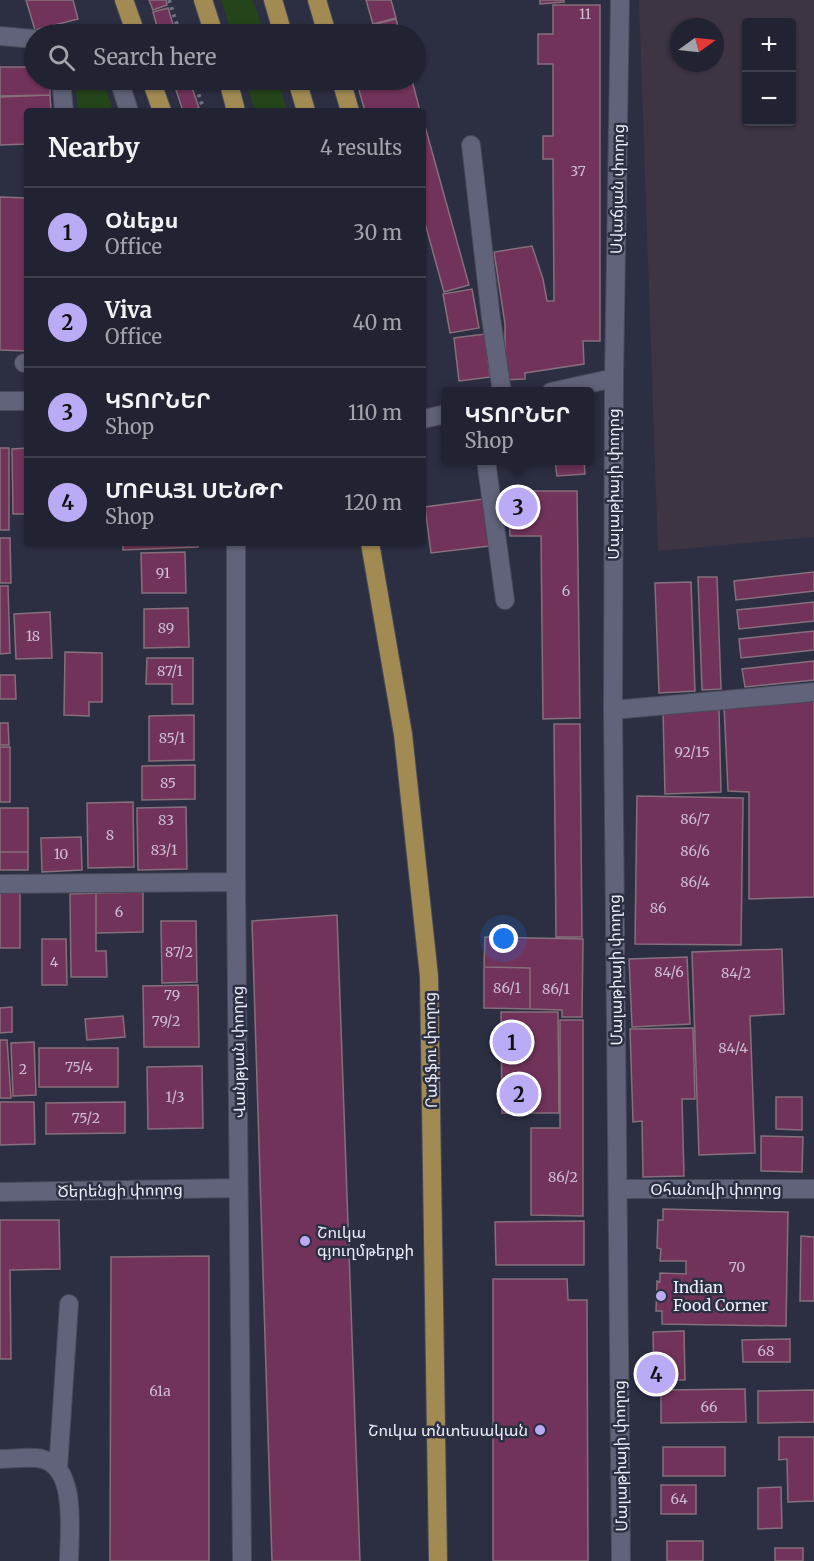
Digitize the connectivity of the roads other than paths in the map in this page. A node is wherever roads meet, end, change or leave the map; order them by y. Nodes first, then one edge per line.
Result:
1 (124, 0) edge
2 (202, 0) edge
3 (273, 0) edge
4 (317, 0) edge
5 (620, 0) edge
6 (132, 24) edge
7 (210, 24) edge
8 (280, 24) edge
9 (324, 24) edge
10 (0, 36) edge
11 (24, 38) edge
12 (62, 90) edge
13 (122, 90) edge
14 (155, 90) edge
15 (231, 90) edge
16 (300, 90) edge
17 (344, 90) edge
18 (64, 108) edge
19 (128, 108) edge
20 (161, 108) edge
21 (235, 108) edge
22 (305, 108) edge
23 (349, 108) edge
24 (471, 145) dead end
25 (614, 378) junction
26 (501, 387) edge
27 (574, 387) edge
28 (0, 401) edge
29 (24, 401) edge
30 (441, 415) edge
31 (426, 418) edge
32 (487, 465) edge
33 (236, 546) edge
34 (371, 546) edge
35 (505, 600) dead end
36 (814, 692) edge
37 (613, 710) junction
38 (236, 882) junction
39 (0, 884) edge
40 (239, 1188) junction
41 (618, 1189) junction
42 (814, 1189) edge
43 (0, 1192) edge
44 (69, 1304) dead end
45 (0, 1459) edge
46 (58, 1469) junction
47 (69, 1561) edge
48 (242, 1561) edge
49 (438, 1561) edge
50 (621, 1561) edge

1 - 6 main road
2 - 7 main road
3 - 8 main road
4 - 9 main road
5 - 25 street, Սվաճյան փողոց
10 - 11 street
12 - 18 street
13 - 19 street
14 - 20 main road
15 - 21 main road
16 - 22 main road
17 - 23 main road
24 - 26 street
25 - 27 street
25 - 37 street, Մալաթիայի փողոց
28 - 29 street
30 - 31 street
32 - 35 street
33 - 38 street, Վանթյան փողոց
34 - 49 main road, Րաֆֆու փողոց
36 - 37 street
37 - 41 street, Մալաթիայի փողոց
38 - 39 street
38 - 40 street, Վանթյան փողոց
40 - 43 street, Ծերենցի փողոց
40 - 48 street, Վանթյան փողոց
41 - 42 street, Օհանովի փողոց
41 - 50 street, Մալաթիայի փողոց
44 - 46 street
45 - 46 street
46 - 47 street

